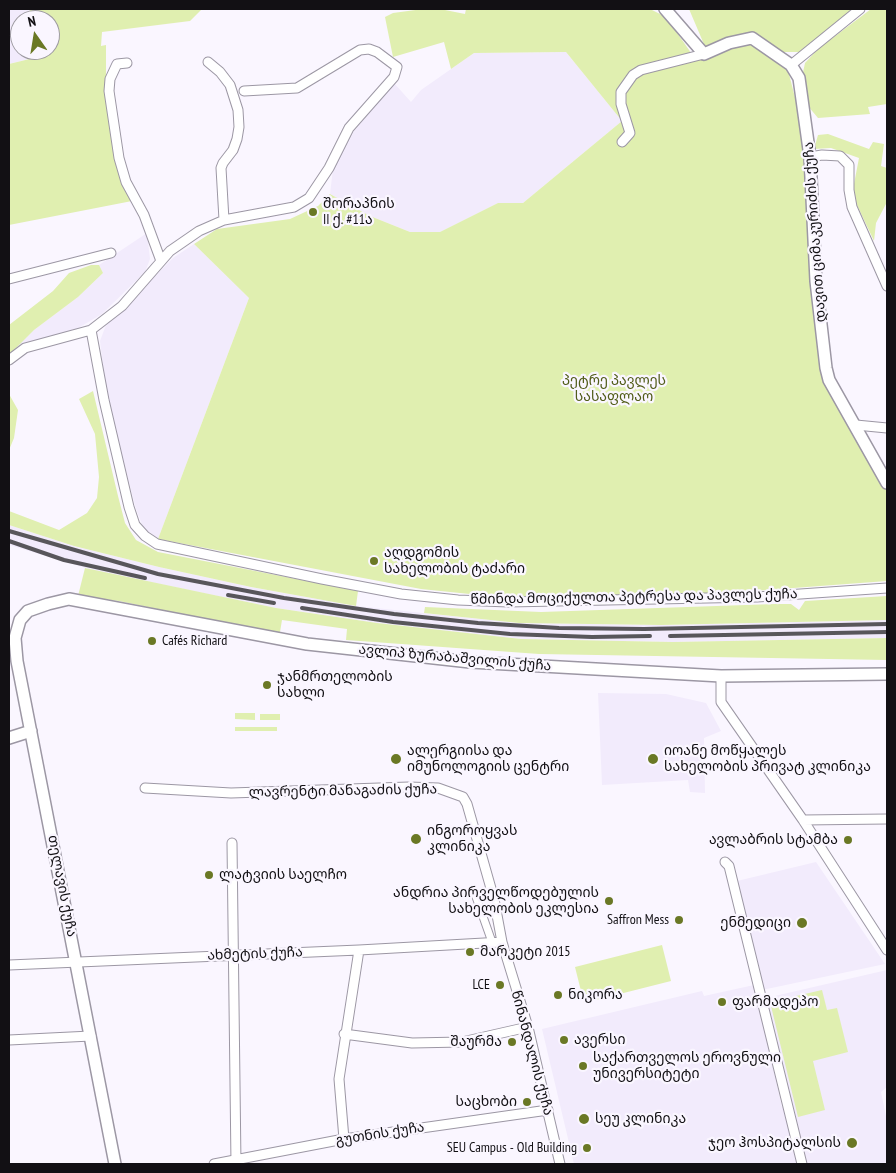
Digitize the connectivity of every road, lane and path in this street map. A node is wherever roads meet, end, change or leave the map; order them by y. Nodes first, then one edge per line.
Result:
1 (665, 9) edge
2 (860, 9) edge
3 (704, 54) junction
4 (208, 62) dead end
5 (127, 63) dead end
6 (791, 65) junction
7 (244, 91) dead end
8 (622, 142) dead end
9 (810, 157) junction
10 (224, 220) junction
11 (111, 253) dead end
12 (161, 261) junction
13 (9, 279) edge
14 (887, 286) edge
15 (91, 330) junction
16 (9, 360) edge
17 (856, 426) junction
18 (887, 428) edge
19 (887, 483) edge
20 (887, 588) edge
21 (28, 611) joint
22 (887, 674) edge
23 (721, 676) junction
24 (31, 731) junction
25 (9, 738) edge
26 (145, 788) dead end
27 (887, 819) edge
28 (803, 820) junction
29 (232, 843) dead end
30 (726, 862) dead end
31 (476, 894) dead end
32 (492, 942) junction
33 (502, 942) junction
34 (359, 950) junction
35 (887, 950) edge
36 (235, 955) junction
37 (76, 962) junction
38 (9, 964) edge
39 (528, 1027) junction
40 (344, 1034) junction
41 (91, 1036) junction
42 (9, 1040) edge
43 (548, 1110) junction
44 (344, 1139) junction
45 (236, 1162) edge
46 (115, 1164) edge
47 (214, 1164) edge
48 (560, 1164) edge
49 (802, 1164) edge

1 - 3 street
2 - 6 street
3 - 6 street
3 - 8 street
4 - 10 street
5 - 12 street
6 - 9 street, დავით ციმაკურიძის ქუჩა
7 - 10 street
9 - 14 street
9 - 17 street, დავით ციმაკურიძის ქუჩა
10 - 12 street
11 - 13 street
12 - 15 street
15 - 16 street
15 - 20 street, წმინდა მოციქულთა პეტრესა და პავლეს ქუჩა
17 - 18 street
17 - 19 street, დავით ციმაკურიძის ქუჩა
21 - 23 street, ავლიპ ზურაბაშვილის ქუჩა
21 - 24 street, თელავის ქუჩა
22 - 23 street, ავლიპ ზურაბაშვილის ქუჩა
23 - 28 street
24 - 25 street
24 - 37 street, თელავის ქუჩა
26 - 33 street, ლავრენტი მანაგაძის ქუჩა
27 - 28 street
28 - 35 street
29 - 36 street
30 - 49 street
31 - 32 street
32 - 33 street, ახმეტის ქუჩა
32 - 34 street, ახმეტის ქუჩა
33 - 39 street, წინანდალის ქუჩა
34 - 36 street, ახმეტის ქუჩა
34 - 40 street
36 - 37 street, ახმეტის ქუჩა
36 - 45 street
37 - 38 street, ახმეტის ქუჩა
37 - 41 street, თელავის ქუჩა
39 - 40 street
39 - 43 street, წინანდალის ქუჩა
40 - 44 street
41 - 42 street
41 - 46 street, თელავის ქუჩა
43 - 44 street, გუთნის ქუჩა
43 - 48 street, წინანდალის ქუჩა
44 - 45 street, გუთნის ქუჩა
45 - 47 street, გუთნის ქუჩა

